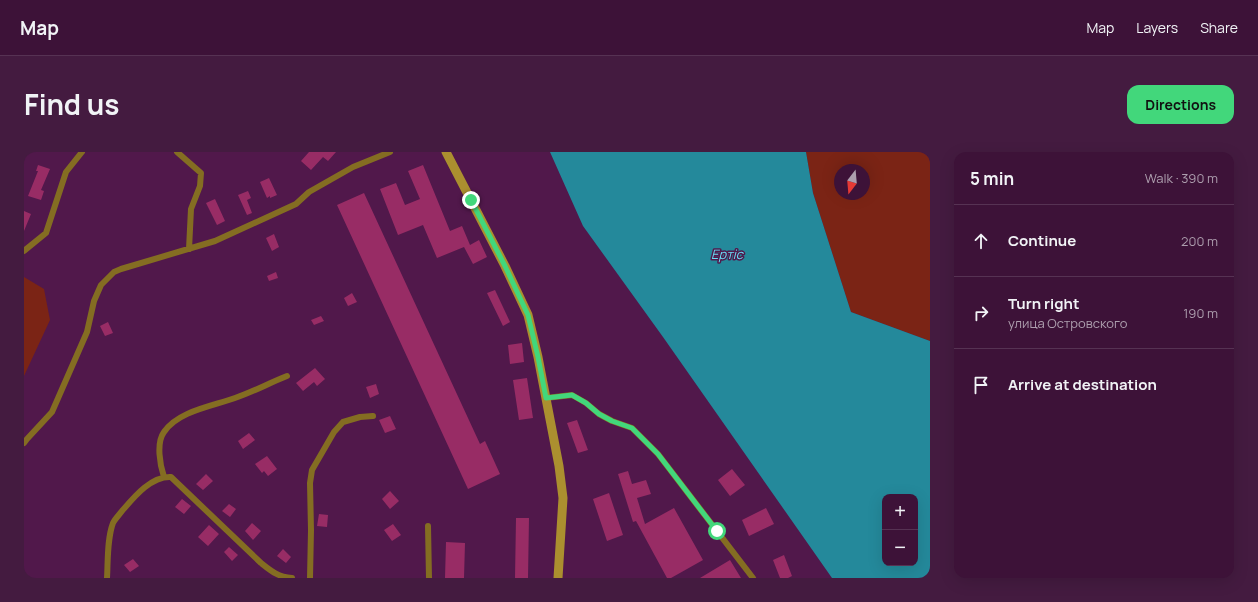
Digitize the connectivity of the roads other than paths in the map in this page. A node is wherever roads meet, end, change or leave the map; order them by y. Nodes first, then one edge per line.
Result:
1 (82, 152) edge
2 (177, 152) edge
3 (390, 152) edge
4 (446, 152) edge
5 (189, 249) junction
6 (24, 251) edge
7 (287, 376) dead end
8 (546, 398) junction
9 (373, 416) dead end
10 (24, 444) edge
11 (164, 477) junction
12 (428, 526) dead end
13 (107, 578) edge
14 (292, 578) edge
15 (312, 578) edge
16 (429, 578) edge
17 (558, 578) edge
18 (753, 578) edge

1 - 6 street
2 - 5 street
3 - 5 street
4 - 8 main road
5 - 10 street
7 - 11 street
8 - 17 main road
8 - 18 street
9 - 15 street
11 - 13 street
11 - 14 street
12 - 16 street

